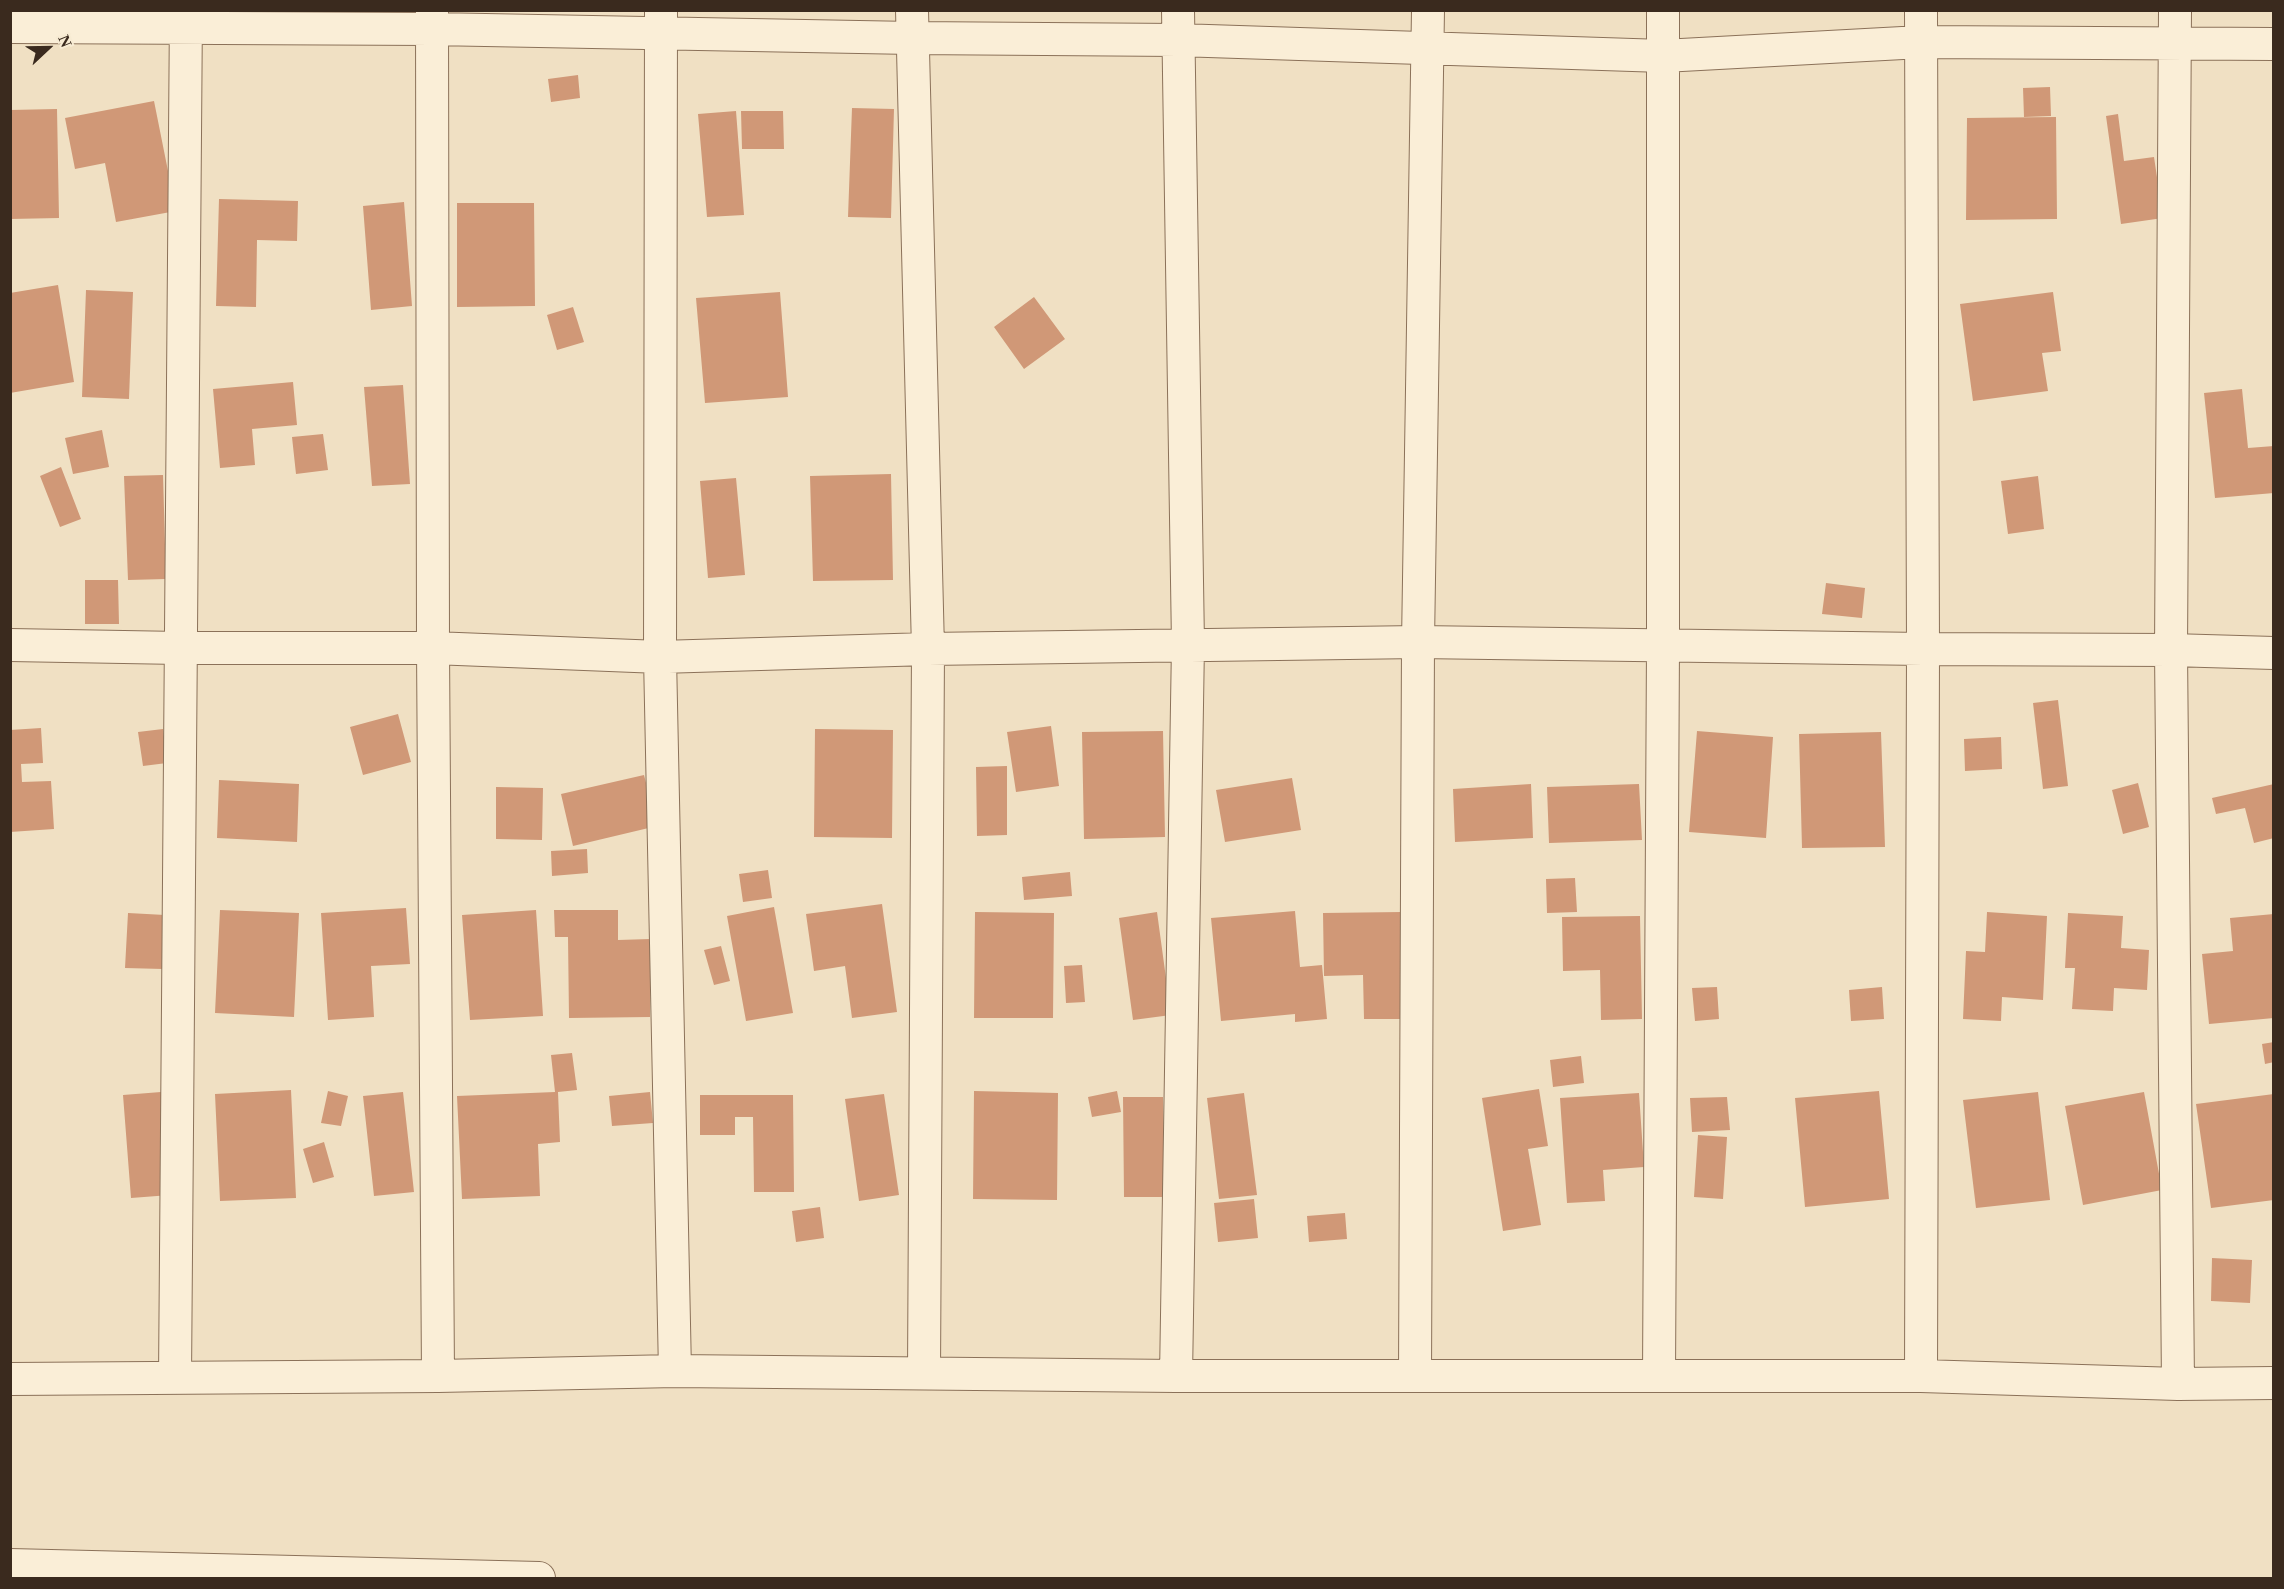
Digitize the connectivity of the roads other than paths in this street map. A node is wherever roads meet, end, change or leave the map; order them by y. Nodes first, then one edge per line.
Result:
1 (1428, 10) edge
2 (1663, 10) edge
3 (1921, 10) edge
4 (2175, 10) edge
5 (186, 20) edge
6 (432, 20) edge
7 (661, 22) edge
8 (912, 24) edge
9 (1178, 25) edge
10 (10, 27) edge
11 (1921, 42) junction
12 (2175, 43) junction
13 (2274, 44) edge
14 (1428, 48) junction
15 (1663, 56) junction
16 (1418, 642) junction
17 (1188, 644) junction
18 (10, 645) edge
19 (1663, 646) junction
20 (180, 648) junction
21 (433, 648) junction
22 (928, 649) junction
23 (1923, 650) junction
24 (2171, 650) junction
25 (2274, 653) edge
26 (660, 657) junction
27 (675, 1371) junction
28 (924, 1373) junction
29 (1414, 1375) junction
30 (1659, 1375) junction
31 (438, 1376) junction
32 (1176, 1376) junction
33 (1921, 1376) junction
34 (175, 1377) junction
35 (10, 1378) edge
36 (2274, 1383) edge
37 (2178, 1384) junction
38 (10, 1565) edge
39 (161, 1574) edge
40 (416, 1577) edge
41 (539, 1578) edge

1 - 14 street
2 - 15 street
3 - 11 street
4 - 12 street
5 - 6 street
5 - 10 street
5 - 20 street
6 - 7 street
6 - 21 street
7 - 8 street
7 - 26 street
8 - 9 street
8 - 22 street
9 - 14 street
9 - 17 street
11 - 12 street
11 - 15 street
11 - 23 street
12 - 13 street
12 - 24 street
14 - 15 street
14 - 16 street
15 - 19 street
16 - 17 street
16 - 19 street
16 - 29 street
17 - 22 street
17 - 32 street
18 - 20 street
19 - 23 street
19 - 30 street
20 - 21 street
20 - 34 street
21 - 26 street
21 - 31 street
22 - 26 street
22 - 28 street
23 - 24 street
23 - 33 street
24 - 25 street
24 - 37 street
26 - 27 street
27 - 28 street
27 - 31 street
28 - 32 street
29 - 30 street
29 - 32 street
30 - 33 street
31 - 34 street
33 - 37 street
34 - 35 street
36 - 37 street
38 - 39 street
39 - 40 street
40 - 41 street

